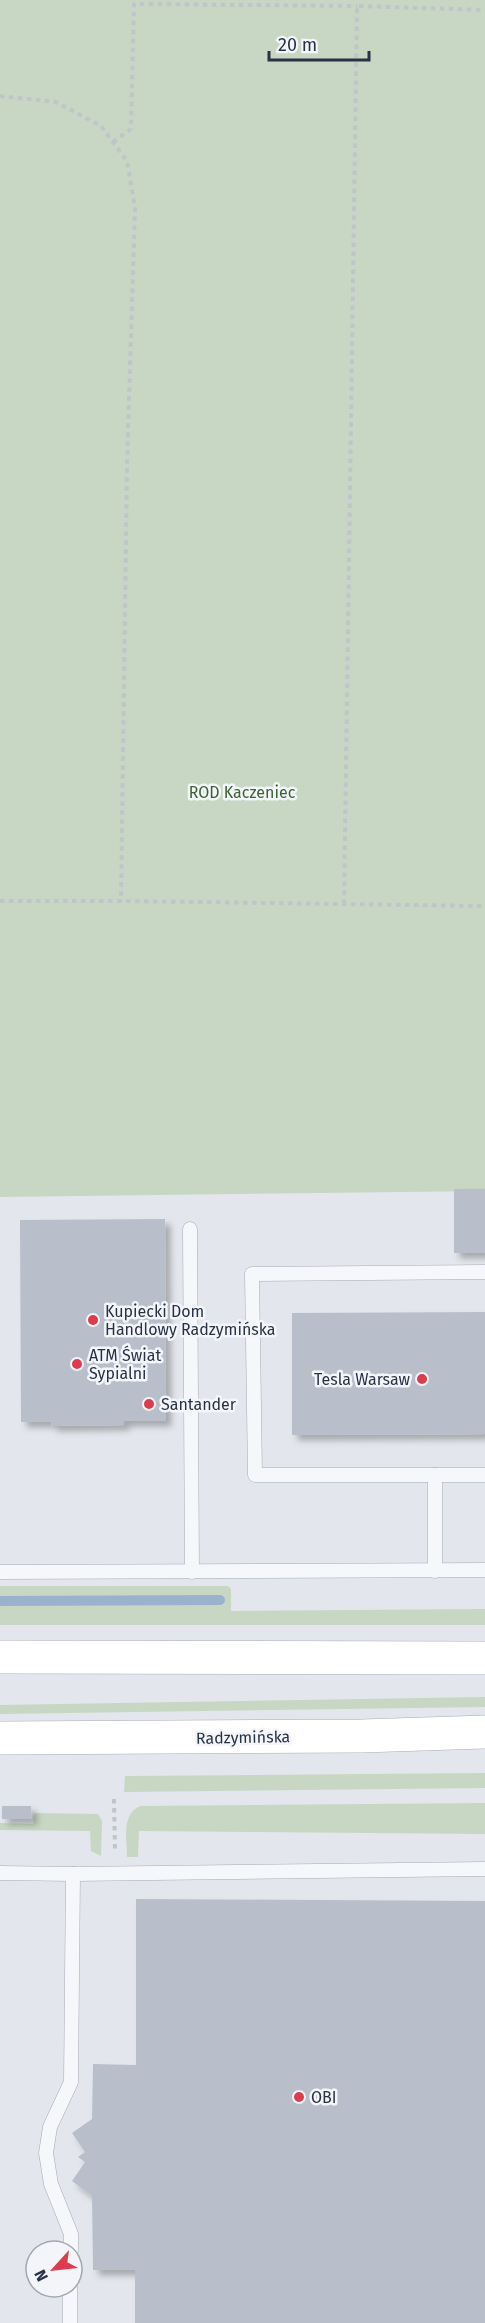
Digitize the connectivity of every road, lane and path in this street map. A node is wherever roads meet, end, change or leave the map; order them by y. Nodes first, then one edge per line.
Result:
1 (357, 6) junction
2 (485, 10) edge
3 (0, 96) edge
4 (113, 142) junction
5 (0, 901) edge
6 (121, 901) junction
7 (344, 904) junction
8 (485, 906) edge
9 (190, 1228) dead end
10 (485, 1272) edge
11 (435, 1475) junction
12 (485, 1475) edge
13 (485, 1570) edge
14 (435, 1571) junction
15 (0, 1572) edge
16 (192, 1572) junction
17 (0, 1657) edge
18 (485, 1658) edge
19 (485, 1732) edge
20 (0, 1738) edge
21 (114, 1799) dead end
22 (485, 1869) edge
23 (0, 1873) edge
24 (74, 1874) junction
25 (115, 1874) junction
26 (71, 2239) edge
27 (70, 2299) edge
28 (70, 2323) edge

1 - 2 path
1 - 4 path
1 - 7 path
3 - 4 path
4 - 6 path
5 - 6 path
6 - 7 path
7 - 8 path
9 - 16 lane
10 - 11 lane
11 - 12 lane
11 - 14 lane
13 - 14 lane
14 - 16 lane
15 - 16 lane
17 - 18 main road
19 - 20 main road, Radzymińska
21 - 25 path
22 - 25 lane
23 - 24 lane
24 - 25 lane
24 - 26 lane
27 - 28 lane

